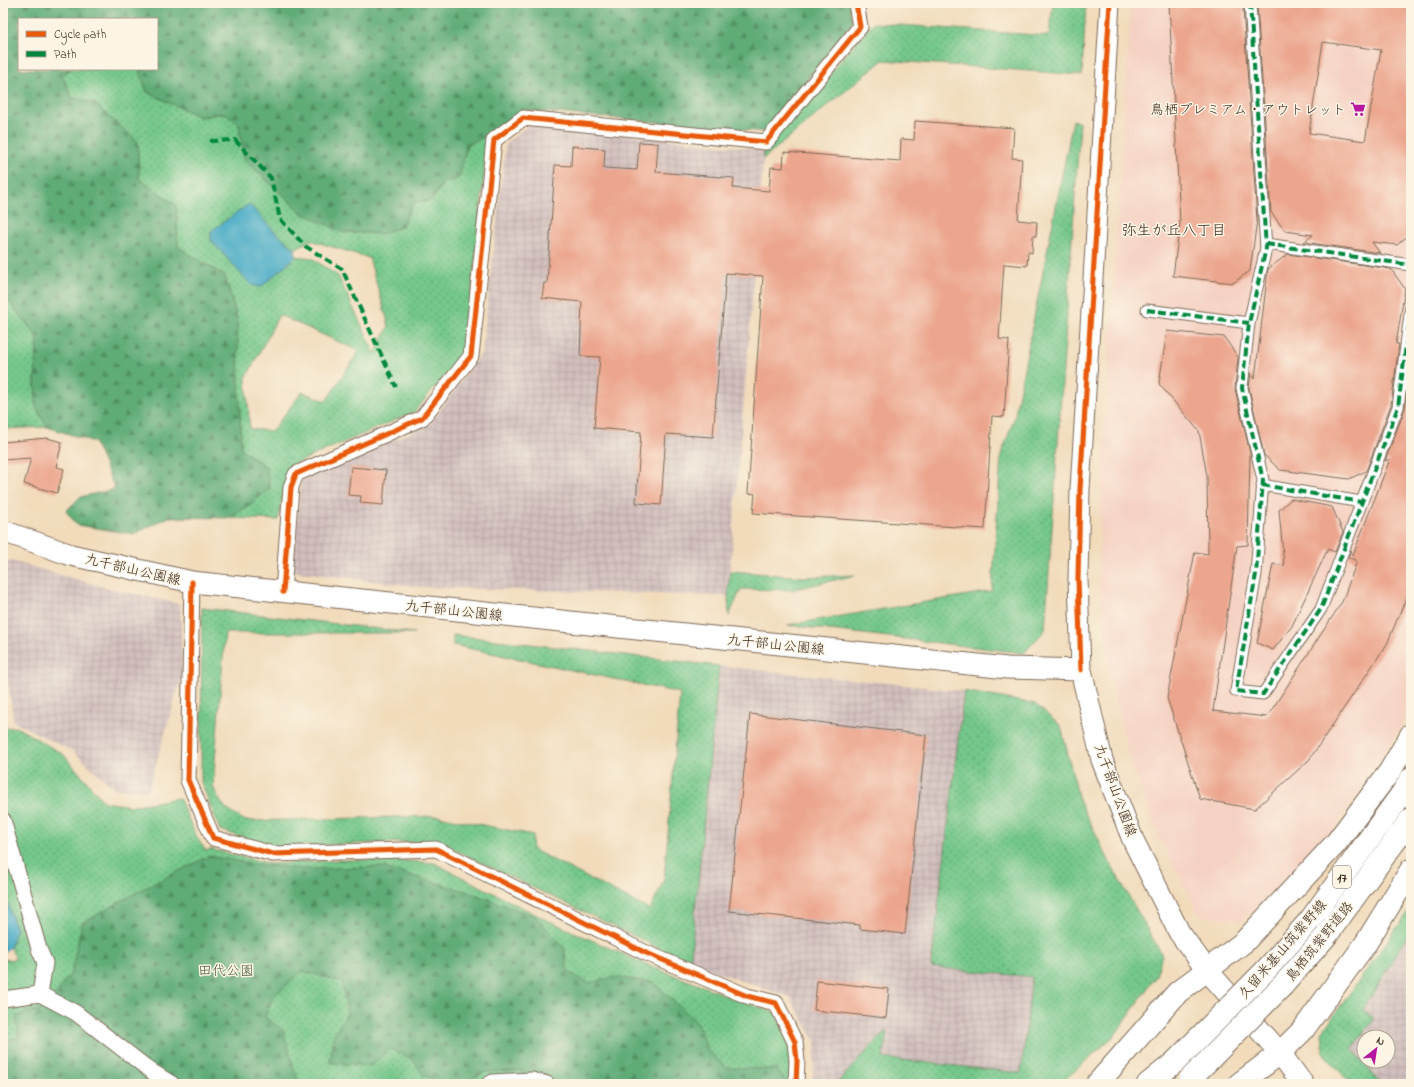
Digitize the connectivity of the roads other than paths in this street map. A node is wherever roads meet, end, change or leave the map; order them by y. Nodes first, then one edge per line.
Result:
1 (856, 3) edge
2 (1110, 3) edge
3 (1250, 3) edge
4 (1266, 244) junction
5 (1411, 265) edge
6 (1411, 307) edge
7 (1147, 310) dead end
8 (1249, 323) junction
9 (1262, 485) junction
10 (1361, 502) junction
11 (3, 531) edge
12 (192, 582) junction
13 (283, 592) junction
14 (1081, 670) junction
15 (1411, 735) edge
16 (1411, 779) edge
17 (1411, 819) edge
18 (3, 820) edge
19 (1411, 870) edge
20 (1206, 969) junction
21 (1283, 985) joint
22 (40, 994) junction
23 (3, 999) edge
24 (1280, 1053) junction
25 (1188, 1081) edge
26 (172, 1084) edge
27 (489, 1084) edge
28 (547, 1084) edge
29 (796, 1084) edge
30 (1097, 1084) edge
31 (1148, 1084) edge
32 (1239, 1084) edge
33 (1303, 1084) edge

1 - 13 street
2 - 14 street
3 - 4 street
4 - 5 street
4 - 8 street
6 - 10 street
7 - 8 street
8 - 9 street
9 - 10 street
9 - 10 street
11 - 12 main road, 九千部山公園線
12 - 13 main road, 九千部山公園線
12 - 29 street
13 - 14 main road, 九千部山公園線
14 - 20 main road, 九千部山公園線
15 - 20 main road
16 - 31 main road, 久留米基山筑紫野線 / 17, bridge
17 - 21 main road, 鳥栖筑紫野道路 / 17
18 - 22 street
19 - 24 main road
20 - 24 main road, 九千部山公園線
20 - 30 main road
21 - 25 main road, 久留米基山筑紫野線 / 17, bridge
22 - 23 street
22 - 26 street
24 - 32 main road
24 - 33 main road, 九千部山公園線
27 - 28 street

